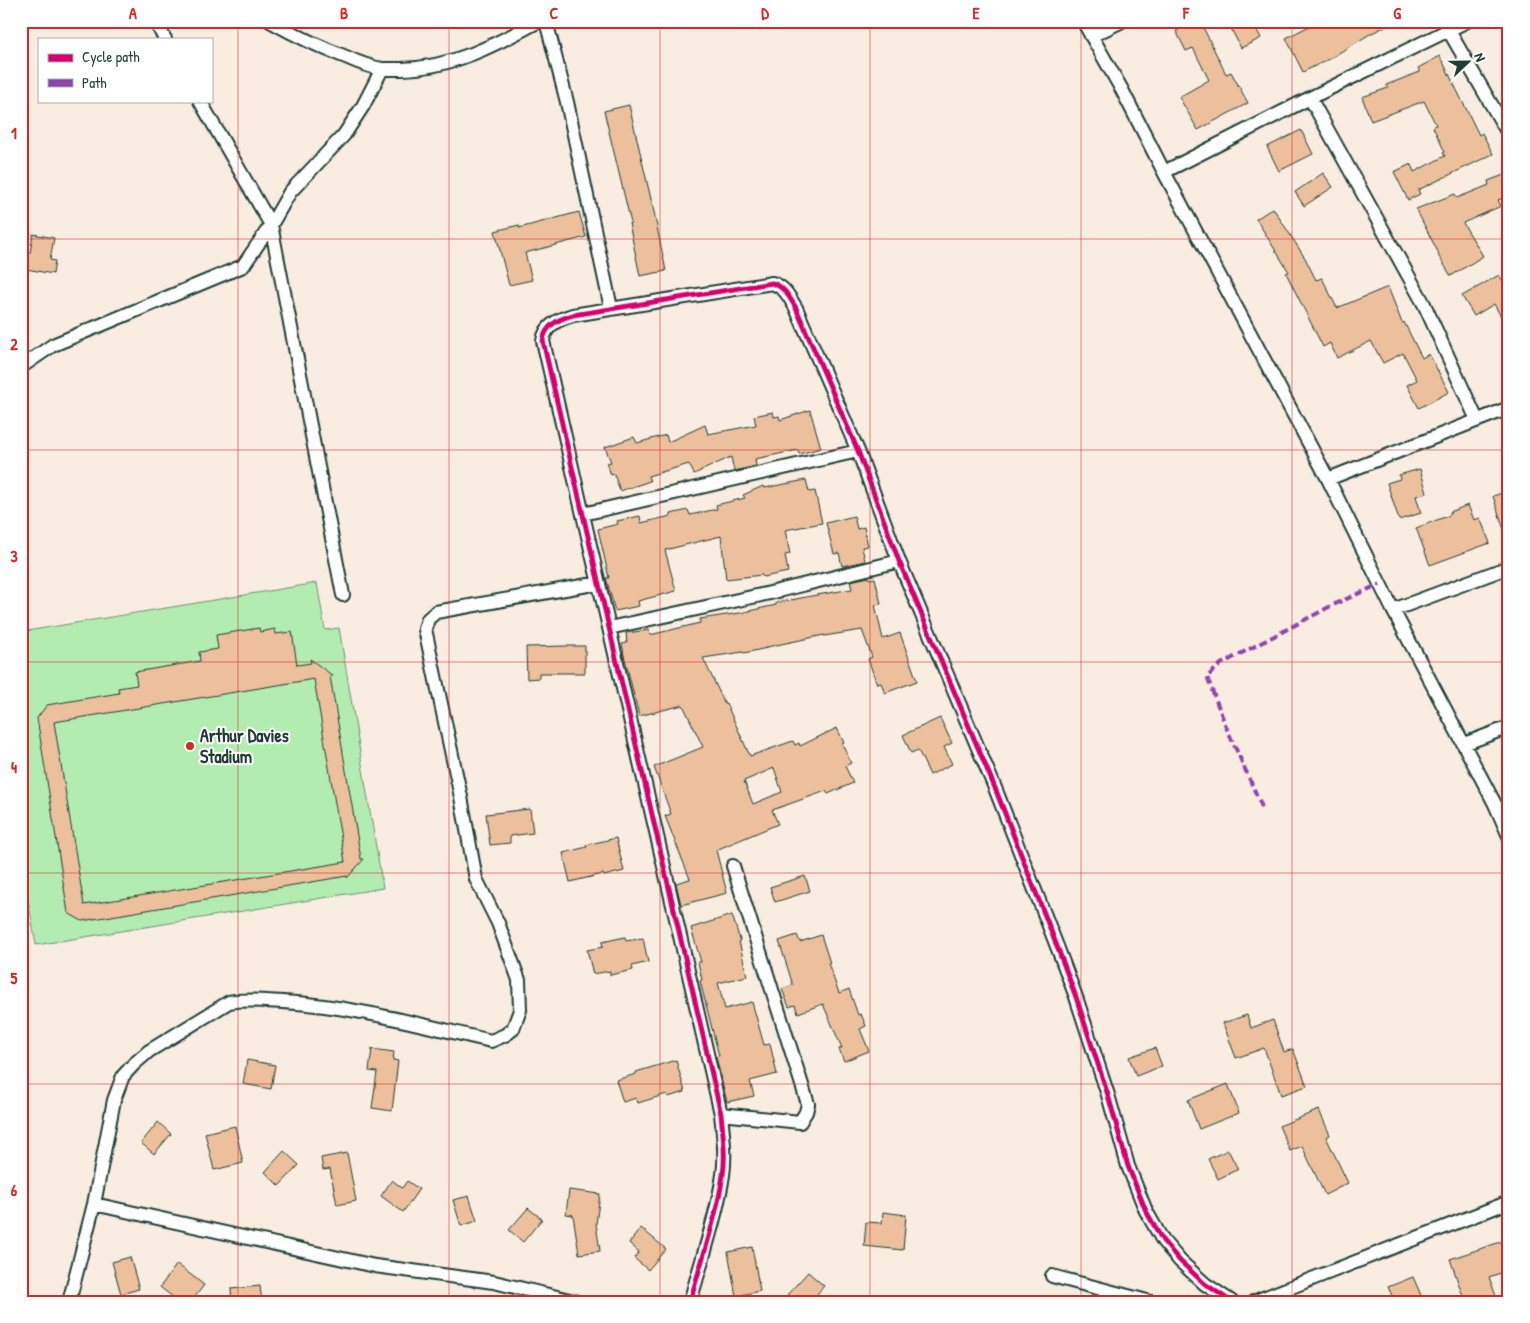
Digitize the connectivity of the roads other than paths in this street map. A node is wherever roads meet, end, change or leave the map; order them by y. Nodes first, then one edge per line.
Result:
1 (155, 21) edge
2 (270, 21) edge
3 (540, 21) edge
4 (546, 21) edge
5 (1084, 21) edge
6 (1122, 21) edge
7 (1467, 21) edge
8 (1449, 31) junction
9 (1092, 36) junction
10 (164, 38) edge
11 (382, 69) junction
12 (1310, 98) junction
13 (201, 102) edge
14 (1509, 135) edge
15 (1164, 172) junction
16 (271, 225) junction
17 (610, 308) junction
18 (21, 367) edge
19 (1509, 408) edge
20 (1477, 420) junction
21 (858, 451) junction
22 (1328, 479) junction
23 (583, 514) junction
24 (900, 561) junction
25 (1509, 567) edge
26 (599, 583) junction
27 (343, 594) dead end
28 (1393, 610) junction
29 (610, 628) junction
30 (1509, 727) edge
31 (1464, 744) junction
32 (1509, 836) edge
33 (733, 866) dead end
34 (721, 1114) junction
35 (1509, 1202) edge
36 (94, 1204) junction
37 (1052, 1276) dead end
38 (69, 1302) edge
39 (578, 1302) edge
40 (690, 1302) edge
41 (1151, 1302) edge
42 (1232, 1302) edge
43 (1252, 1302) edge

1 - 10 street
2 - 11 street
3 - 11 street
4 - 17 street
5 - 9 street
6 - 9 street
7 - 8 street
8 - 12 street
8 - 14 street
9 - 15 street
11 - 16 street
12 - 15 street
12 - 20 street
13 - 16 street
15 - 22 street
16 - 18 street
16 - 27 street
17 - 21 street
17 - 23 street
19 - 20 street
20 - 22 street
21 - 23 street
21 - 24 street
22 - 28 street
23 - 26 street
24 - 29 street
24 - 42 street
25 - 28 street
26 - 29 street
26 - 36 street
28 - 31 street
29 - 34 street
30 - 31 street
31 - 32 street
33 - 34 street
34 - 40 street
35 - 43 street
36 - 38 street
36 - 39 street
37 - 41 street

